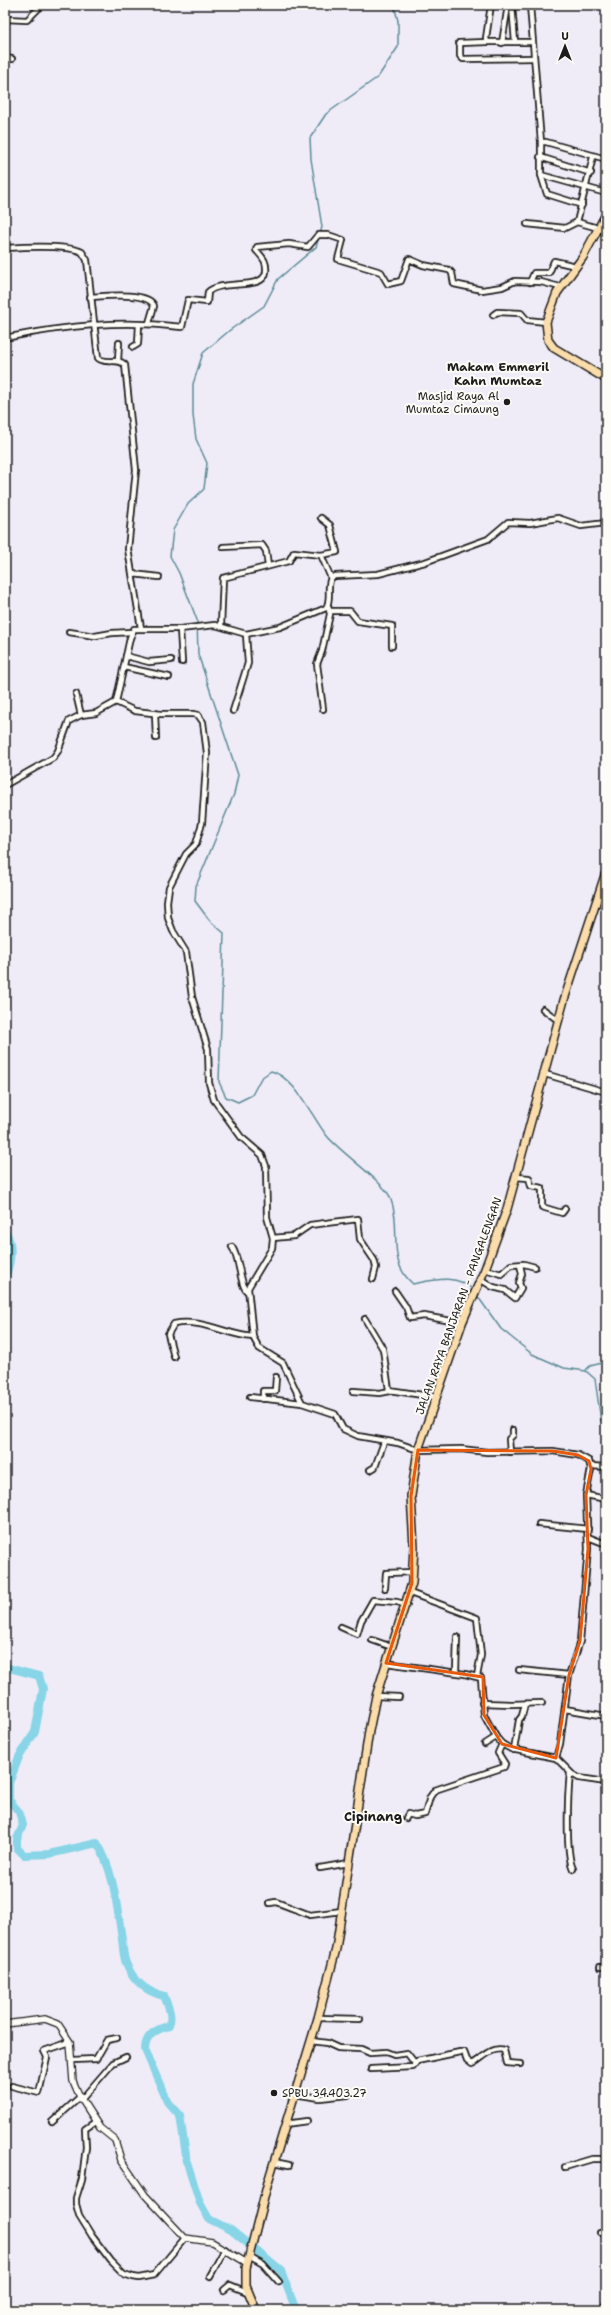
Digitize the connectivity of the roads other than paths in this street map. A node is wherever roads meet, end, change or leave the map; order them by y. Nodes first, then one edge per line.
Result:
1 (42, 5) edge
2 (491, 5) edge
3 (508, 5) edge
4 (512, 5) edge
5 (530, 5) edge
6 (5, 19) edge
7 (487, 42) junction
8 (516, 42) junction
9 (532, 42) junction
10 (502, 43) junction
11 (5, 58) edge
12 (534, 58) junction
13 (12, 59) dead end
14 (541, 142) junction
15 (540, 157) junction
16 (593, 157) junction
17 (606, 160) edge
18 (591, 173) junction
19 (541, 175) junction
20 (587, 189) junction
21 (606, 193) edge
22 (582, 205) junction
23 (606, 214) edge
24 (578, 222) junction
25 (527, 224) dead end
26 (598, 228) junction
27 (5, 248) edge
28 (576, 266) junction
29 (530, 282) junction
30 (560, 287) junction
31 (90, 297) junction
32 (494, 315) dead end
33 (546, 322) junction
34 (149, 323) junction
35 (93, 324) junction
36 (139, 324) junction
37 (10, 336) dead end
38 (119, 343) dead end
39 (133, 348) dead end
40 (118, 361) junction
41 (606, 379) edge
42 (321, 518) dead end
43 (606, 522) edge
44 (223, 547) dead end
45 (321, 555) junction
46 (268, 566) junction
47 (133, 574) junction
48 (159, 577) dead end
49 (330, 578) junction
50 (329, 609) junction
51 (221, 626) junction
52 (141, 628) junction
53 (180, 629) junction
54 (70, 632) dead end
55 (132, 632) junction
56 (246, 634) junction
57 (392, 646) dead end
58 (126, 656) junction
59 (171, 660) dead end
60 (182, 662) dead end
61 (124, 667) junction
62 (170, 677) dead end
63 (76, 694) dead end
64 (116, 702) junction
65 (323, 709) dead end
66 (233, 711) dead end
67 (155, 713) junction
68 (81, 715) junction
69 (156, 738) dead end
70 (5, 784) edge
71 (606, 872) edge
72 (543, 1009) dead end
73 (559, 1021) junction
74 (545, 1074) junction
75 (606, 1092) edge
76 (516, 1178) junction
77 (565, 1209) dead end
78 (273, 1238) junction
79 (232, 1247) dead end
80 (520, 1265) junction
81 (535, 1267) dead end
82 (485, 1269) junction
83 (373, 1279) dead end
84 (480, 1280) junction
85 (395, 1291) dead end
86 (248, 1292) junction
87 (365, 1319) dead end
88 (462, 1323) junction
89 (253, 1337) junction
90 (174, 1358) dead end
91 (276, 1378) dead end
92 (353, 1391) dead end
93 (390, 1391) junction
94 (250, 1397) dead end
95 (436, 1397) junction
96 (263, 1399) junction
97 (302, 1403) junction
98 (513, 1430) dead end
99 (384, 1442) junction
100 (418, 1450) junction
101 (510, 1452) junction
102 (591, 1466) junction
103 (606, 1466) edge
104 (370, 1470) dead end
105 (586, 1495) junction
106 (606, 1499) edge
107 (539, 1524) dead end
108 (588, 1529) junction
109 (588, 1537) junction
110 (606, 1544) edge
111 (413, 1572) junction
112 (385, 1588) dead end
113 (410, 1593) junction
114 (407, 1605) junction
115 (341, 1627) dead end
116 (457, 1637) dead end
117 (372, 1640) dead end
118 (392, 1647) junction
119 (386, 1664) junction
120 (519, 1670) dead end
121 (456, 1672) junction
122 (569, 1675) junction
123 (476, 1676) junction
124 (376, 1696) junction
125 (399, 1697) dead end
126 (542, 1702) dead end
127 (482, 1703) junction
128 (524, 1704) junction
129 (565, 1709) junction
130 (606, 1716) edge
131 (496, 1737) junction
132 (485, 1744) dead end
133 (502, 1744) junction
134 (514, 1750) junction
135 (556, 1758) junction
136 (570, 1772) junction
137 (606, 1782) edge
138 (406, 1818) dead end
139 (349, 1863) junction
140 (320, 1868) dead end
141 (573, 1869) dead end
142 (270, 1903) dead end
143 (342, 1911) junction
144 (600, 1967) dead end
145 (606, 1967) edge
146 (318, 2018) junction
147 (360, 2019) dead end
148 (5, 2024) edge
149 (117, 2038) dead end
150 (310, 2041) junction
151 (70, 2042) junction
152 (126, 2057) dead end
153 (72, 2060) junction
154 (414, 2062) junction
155 (520, 2064) dead end
156 (371, 2069) dead end
157 (12, 2086) dead end
158 (294, 2094) junction
159 (348, 2095) dead end
160 (80, 2099) junction
161 (307, 2121) dead end
162 (52, 2122) dead end
163 (95, 2122) junction
164 (285, 2124) junction
165 (606, 2159) edge
166 (274, 2162) junction
167 (289, 2165) dead end
168 (565, 2167) dead end
169 (606, 2231) edge
170 (600, 2232) dead end
171 (185, 2238) junction
172 (225, 2249) junction
173 (248, 2258) junction
174 (210, 2276) dead end
175 (279, 2282) dead end
176 (224, 2290) dead end
177 (250, 2295) junction
178 (606, 2303) edge
179 (256, 2310) edge
180 (602, 2310) edge

1 - 6 street
2 - 7 street
3 - 10 street
4 - 8 street
5 - 9 street
7 - 10 street
7 - 12 street
8 - 9 street
8 - 10 street
9 - 12 street
11 - 13 street
12 - 14 street
14 - 15 street
14 - 16 street
15 - 18 street
15 - 19 street
16 - 17 street
16 - 18 street
18 - 20 street
19 - 20 street
19 - 22 street
20 - 21 street
20 - 22 street
22 - 24 street
23 - 26 main road
24 - 25 street
24 - 26 street
26 - 28 main road
27 - 31 street
28 - 29 street
28 - 30 main road
29 - 30 street
29 - 34 street
30 - 33 main road
31 - 34 street
31 - 35 street
32 - 33 street
33 - 41 main road
34 - 36 street
35 - 36 street
35 - 37 street
35 - 40 street
36 - 39 street
38 - 40 street
40 - 47 street
42 - 45 street
43 - 49 street
44 - 46 street
45 - 46 street
45 - 49 street
46 - 51 street
47 - 48 street
47 - 52 street
49 - 50 street
50 - 56 street
50 - 57 street
50 - 65 street
51 - 53 street
51 - 56 street
52 - 53 street
52 - 55 street
53 - 60 street
54 - 55 street
55 - 58 street
56 - 66 street
58 - 59 street
58 - 61 street
61 - 62 street
61 - 64 street
63 - 68 street
64 - 67 street
64 - 68 street
67 - 69 street
67 - 78 street
68 - 70 street
71 - 73 main road, JALAN RAYA BANJARAN - PANGALENGAN
72 - 73 street
73 - 74 main road, JALAN RAYA BANJARAN - PANGALENGAN
74 - 75 street
74 - 76 main road, JALAN RAYA BANJARAN - PANGALENGAN
76 - 77 street
76 - 82 main road, JALAN RAYA BANJARAN - PANGALENGAN
78 - 83 street
78 - 86 street
79 - 86 street
80 - 81 street
80 - 82 street
80 - 84 street
82 - 84 main road, JALAN RAYA BANJARAN - PANGALENGAN
84 - 88 main road, JALAN RAYA BANJARAN - PANGALENGAN
85 - 88 street
86 - 89 street
87 - 93 street
88 - 95 main road, JALAN RAYA BANJARAN - PANGALENGAN
89 - 90 street
89 - 97 street
91 - 96 street
92 - 93 street
93 - 95 street
94 - 96 street
95 - 100 main road, JALAN RAYA BANJARAN - PANGALENGAN
96 - 97 street
97 - 99 street
98 - 101 street
99 - 100 street
99 - 104 street
100 - 101 street
100 - 111 main road, JALAN RAYA BANJARAN - PANGALENGAN
101 - 102 street
102 - 103 street
102 - 105 street
105 - 106 street
105 - 108 street
107 - 108 street
108 - 109 street
109 - 110 street
109 - 122 street
111 - 112 street
111 - 113 main road, JALAN RAYA BANJARAN - PANGALENGAN
113 - 114 main road, JALAN RAYA BANJARAN - PANGALENGAN
113 - 123 street
114 - 115 street
114 - 118 main road, JALAN RAYA BANJARAN - PANGALENGAN
116 - 121 street
117 - 118 street
118 - 119 main road, JALAN RAYA BANJARAN - PANGALENGAN
119 - 121 street
119 - 124 main road, JALAN RAYA BANJARAN - PANGALENGAN
120 - 122 street
121 - 123 street
122 - 129 street
123 - 127 street
124 - 125 street
124 - 139 main road, JALAN RAYA BANJARAN - PANGALENGAN
126 - 128 street
127 - 128 street
127 - 131 street
128 - 134 street
129 - 130 street
129 - 135 street
131 - 132 street
131 - 133 street
133 - 134 street
133 - 138 street
134 - 135 street
135 - 136 street
136 - 137 street
136 - 141 street
139 - 140 street
139 - 143 main road, JALAN RAYA BANJARAN - PANGALENGAN
142 - 143 street
143 - 146 main road, JALAN RAYA BANJARAN - PANGALENGAN
144 - 145 street
146 - 147 street
146 - 150 main road, JALAN RAYA BANJARAN - PANGALENGAN
148 - 151 street
149 - 153 street
150 - 154 street
150 - 158 main road, JALAN RAYA BANJARAN - PANGALENGAN
151 - 153 street
151 - 157 street
152 - 160 street
153 - 160 street
154 - 155 street
154 - 156 street
158 - 159 street
158 - 164 main road, JALAN RAYA BANJARAN - PANGALENGAN
160 - 162 street
160 - 163 street
161 - 164 street
163 - 171 street
163 - 171 street
164 - 166 main road, JALAN RAYA BANJARAN - PANGALENGAN
165 - 168 street
166 - 167 street
166 - 173 main road, JALAN RAYA BANJARAN - PANGALENGAN
169 - 170 street
171 - 172 street
172 - 173 street
172 - 174 street
173 - 175 street
173 - 177 main road, JALAN RAYA BANJARAN - PANGALENGAN
176 - 177 street
177 - 179 main road, JALAN RAYA BANJARAN - PANGALENGAN
178 - 180 street

